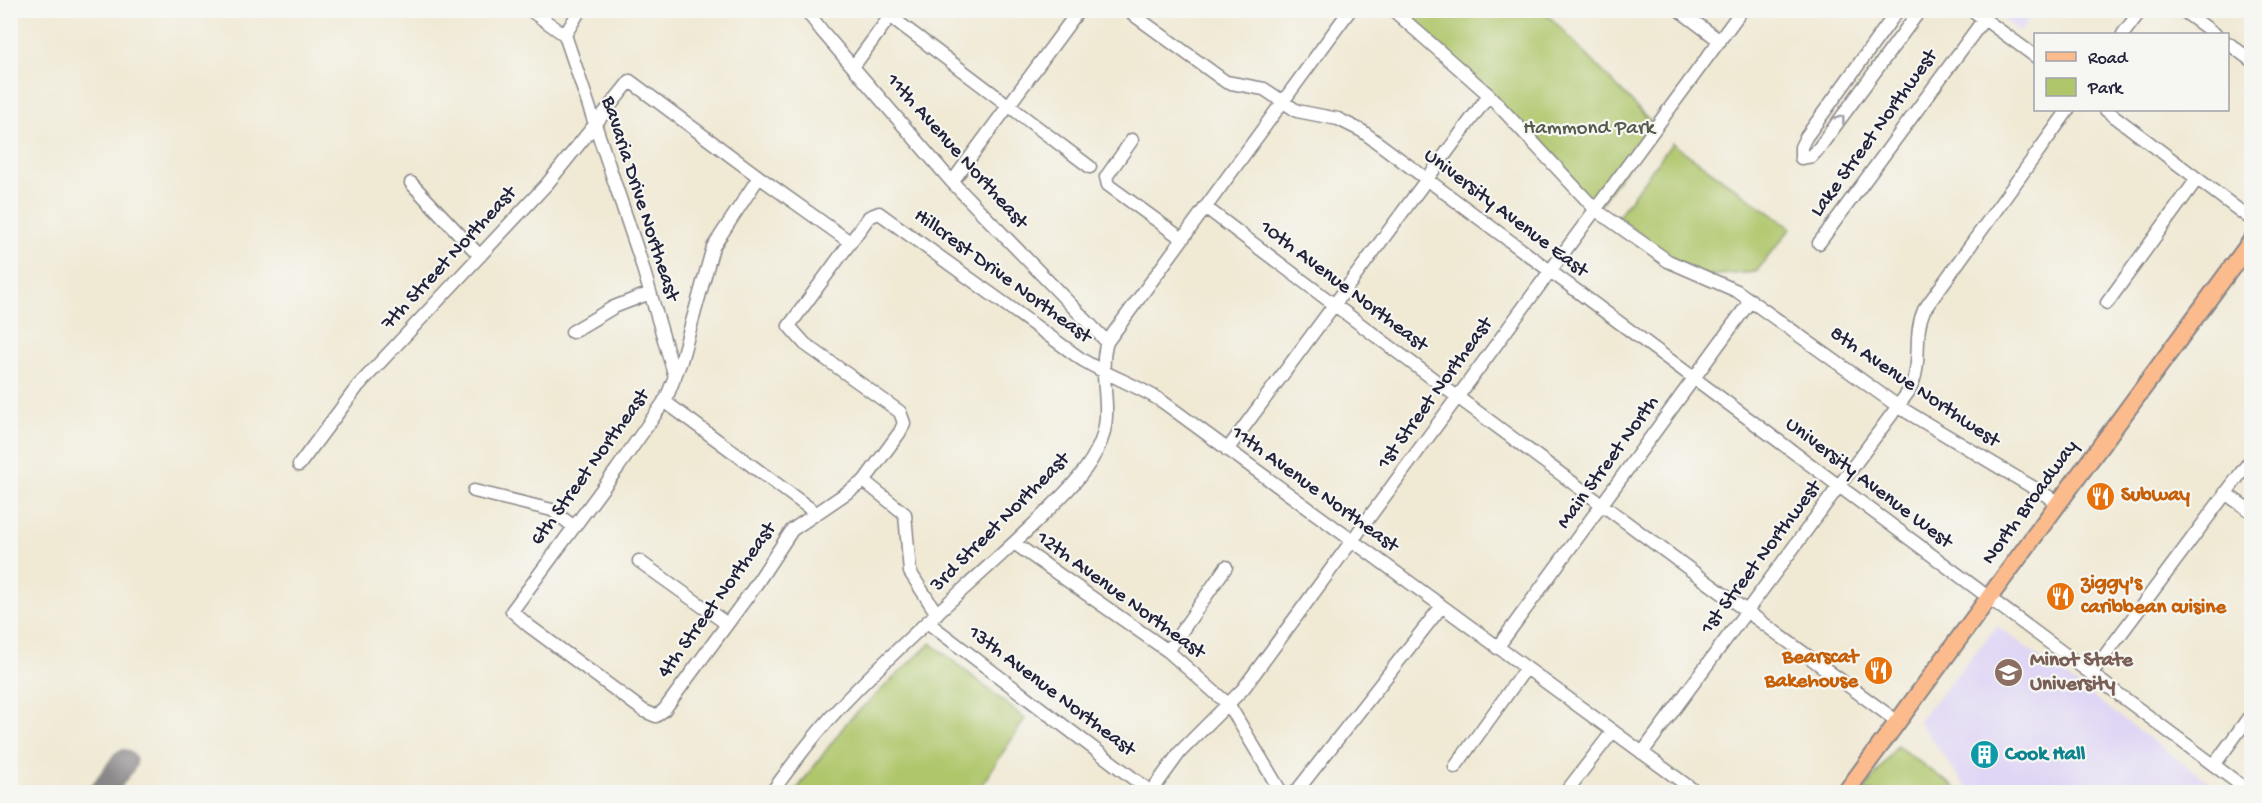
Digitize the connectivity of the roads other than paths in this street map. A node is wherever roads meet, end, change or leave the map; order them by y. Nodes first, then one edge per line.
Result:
1 (580, 10) edge
2 (806, 10) edge
3 (1079, 10) edge
4 (1127, 10) edge
5 (1350, 10) edge
6 (1393, 10) edge
7 (1678, 10) edge
8 (1742, 10) edge
9 (1898, 10) edge
10 (1920, 10) edge
11 (1972, 10) edge
12 (2141, 10) edge
13 (2182, 10) edge
14 (532, 12) edge
15 (889, 12) edge
16 (1984, 19) junction
17 (2124, 33) edge
18 (2215, 33) edge
19 (565, 35) junction
20 (1720, 41) junction
21 (2229, 44) edge
22 (2034, 56) edge
23 (2252, 61) edge
24 (853, 67) junction
25 (1489, 95) junction
26 (1283, 102) junction
27 (1009, 105) junction
28 (2067, 111) edge
29 (2107, 111) edge
30 (595, 124) junction
31 (1132, 140) dead end
32 (1090, 167) dead end
33 (759, 177) junction
34 (1426, 179) junction
35 (2197, 179) junction
36 (952, 182) junction
37 (411, 183) dead end
38 (1204, 207) junction
39 (1596, 210) junction
40 (2252, 220) edge
41 (1181, 238) junction
42 (2252, 240) edge
43 (850, 242) junction
44 (1819, 243) dead end
45 (480, 256) junction
46 (1549, 272) junction
47 (650, 293) junction
48 (1751, 300) junction
49 (2107, 303) dead end
50 (1334, 305) junction
51 (572, 332) dead end
52 (1107, 342) junction
53 (1103, 372) junction
54 (675, 376) junction
55 (1694, 379) junction
56 (1457, 398) junction
57 (664, 401) junction
58 (1899, 407) junction
59 (1227, 450) junction
60 (2252, 458) edge
61 (300, 465) dead end
62 (864, 481) junction
63 (1839, 487) junction
64 (474, 491) dead end
65 (2225, 493) junction
66 (2059, 503) junction
67 (1604, 504) junction
68 (2252, 512) edge
69 (816, 513) junction
70 (574, 526) junction
71 (1352, 542) junction
72 (1014, 543) junction
73 (639, 561) dead end
74 (1226, 567) dead end
75 (1989, 598) junction
76 (1441, 608) junction
77 (1747, 612) junction
78 (937, 614) junction
79 (927, 622) junction
80 (727, 624) junction
81 (1497, 648) junction
82 (1168, 651) junction
83 (1526, 668) junction
84 (2091, 674) junction
85 (1229, 705) junction
86 (663, 710) joint
87 (2252, 712) edge
88 (1898, 722) junction
89 (1613, 731) junction
90 (1642, 753) junction
91 (2214, 765) junction
92 (1455, 767) dead end
93 (772, 792) edge
94 (1151, 792) edge
95 (1281, 792) edge
96 (1296, 792) edge
97 (1566, 792) edge
98 (1696, 792) edge
99 (1846, 792) edge
100 (2250, 792) edge

1 - 19 street
2 - 24 street, 11th Avenue Northeast
3 - 27 street
4 - 26 street, University Avenue East
5 - 26 street, 3rd Street Northeast
6 - 25 street, 8th Avenue Northwest
7 - 20 street
8 - 20 street, 1st Street Northeast
9 -> 10 street
11 - 16 street
12 - 17 street
13 - 18 street
14 - 19 street
15 - 24 street
15 - 27 street
16 - 22 street
16 - 44 street, Lake Street Northwest
19 - 30 street, Bavaria Drive Northeast
20 - 39 street, 1st Street Northeast
21 - 23 street
24 - 36 street, 11th Avenue Northeast
25 - 34 street
25 - 39 street, 8th Avenue Northwest
26 - 34 street, University Avenue East
26 - 38 street, 3rd Street Northeast
27 - 32 street
27 - 36 street
28 - 58 street, 1st Street Northwest
29 - 35 street
30 - 33 street, 7th Street Northeast
30 - 45 street, 7th Street Northeast
30 - 47 street, Bavaria Drive Northeast
31 - 41 street
33 - 43 street
33 - 54 street, 6th Street Northeast
34 - 46 street, University Avenue East
34 - 50 street
35 - 40 street
35 - 49 street
36 - 52 street, 11th Avenue Northeast
37 - 45 street
38 - 41 street, 3rd Street Northeast
38 - 50 street, 10th Avenue Northeast
39 - 46 street, 1st Street Northeast
39 - 48 street, 8th Avenue Northwest
41 - 52 street, 3rd Street Northeast
42 - 66 main road, North Broadway
43 - 53 street, Hillcrest Drive Northeast
43 - 62 street, 4th Street Northeast
45 - 61 street, 7th Street Northeast
46 - 55 street, University Avenue East
46 - 56 street, 1st Street Northeast
47 - 51 street
47 - 54 street, Bavaria Drive Northeast
48 - 55 street, Main Street North
48 - 58 street, 8th Avenue Northwest
50 - 56 street, 10th Avenue Northeast
50 - 59 street
52 - 53 street, 3rd Street Northeast
53 - 59 street, 11th Avenue Northeast
53 - 72 street, 3rd Street Northeast
54 - 57 street, 6th Street Northeast
55 - 63 street, University Avenue West
55 - 67 street, Main Street North
56 - 67 street, 10th Avenue Northeast
56 - 71 street, 1st Street Northeast
57 - 69 street
57 - 70 street, 6th Street Northeast
58 - 63 street, 1st Street Northwest
58 - 66 street, 8th Avenue Northwest
59 - 71 street, 11th Avenue Northeast
60 - 65 street
62 - 69 street, 4th Street Northeast
62 - 78 street
63 - 75 street, University Avenue West
63 - 77 street, 1st Street Northwest
64 - 70 street
65 - 68 street
65 - 84 street
66 - 75 main road, North Broadway
67 - 77 street, 10th Avenue Northeast
67 - 81 street, Main Street North
69 - 80 street, 4th Street Northeast
70 - 86 street, 6th Street Northeast
71 - 76 street, 11th Avenue Northeast
71 - 85 street, 1st Street Northeast
72 - 78 street, 3rd Street Northeast
72 - 82 street, 12th Avenue Northeast
73 - 80 street
74 - 82 street
75 - 84 street, University Avenue West
75 - 88 main road, North Broadway
76 - 81 street, 11th Avenue Northeast
76 - 96 street
77 - 88 street, 10th Avenue Northeast
77 - 90 street, 1st Street Northwest
78 - 79 street, 3rd Street Northeast
79 - 93 street, 3rd Street Northeast
79 - 94 street, 13th Avenue Northeast
80 - 86 street, 4th Street Northeast
81 - 83 street, 11th Avenue Northeast
82 - 85 street, 12th Avenue Northeast
83 - 89 street, 11th Avenue Northeast
83 - 92 street
84 - 91 street, University Avenue West
85 - 94 street, 1st Street Northeast
85 - 95 street, 12th Avenue Northeast
87 - 91 street
88 - 99 main road, North Broadway
89 - 90 street, 11th Avenue Northeast
89 - 97 street
90 - 98 street, 11th Avenue Northeast
91 - 100 street, University Avenue West

